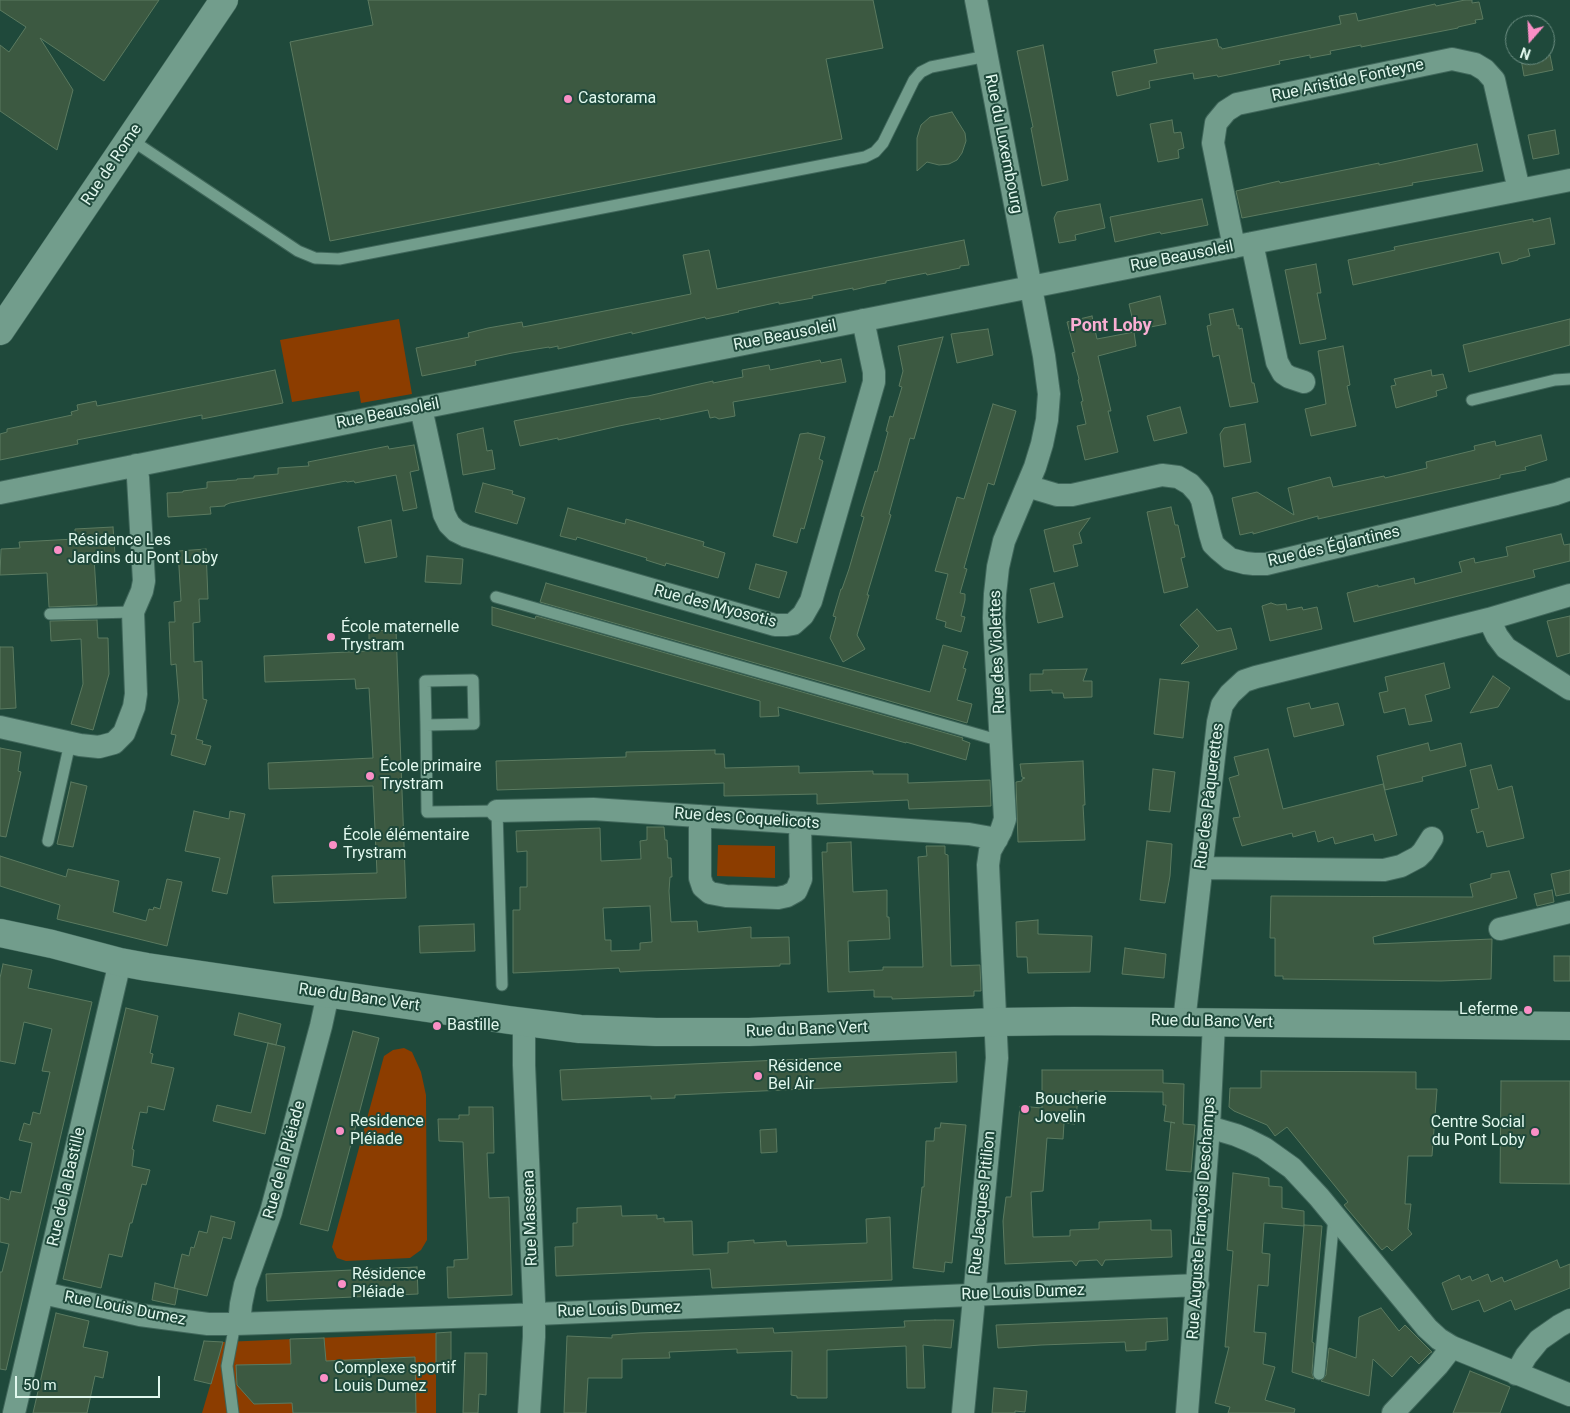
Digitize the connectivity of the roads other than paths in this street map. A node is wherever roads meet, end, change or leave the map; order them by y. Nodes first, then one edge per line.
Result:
1 (224, 0) edge
2 (976, 0) edge
3 (987, 56) junction
4 (130, 139) junction
5 (1570, 180) edge
6 (1518, 190) junction
7 (1243, 245) junction
8 (1031, 287) junction
9 (863, 320) junction
10 (0, 331) edge
11 (1570, 379) edge
12 (1304, 382) dead end
13 (1472, 400) dead end
14 (421, 408) junction
15 (136, 465) junction
16 (1027, 486) junction
17 (1570, 489) edge
18 (0, 493) edge
19 (1570, 596) edge
20 (496, 597) dead end
21 (133, 612) junction
22 (50, 614) dead end
23 (1489, 619) junction
24 (1570, 690) edge
25 (426, 725) junction
26 (0, 727) edge
27 (1001, 741) junction
28 (70, 742) junction
29 (498, 811) junction
30 (700, 816) junction
31 (800, 823) junction
32 (1432, 838) dead end
33 (997, 839) junction
34 (48, 840) dead end
35 (1202, 868) junction
36 (1570, 912) edge
37 (0, 922) edge
38 (1500, 929) dead end
39 (0, 932) edge
40 (52, 944) junction
41 (120, 962) junction
42 (502, 985) dead end
43 (328, 994) junction
44 (524, 1022) junction
45 (996, 1022) junction
46 (1184, 1022) junction
47 (1214, 1023) junction
48 (1570, 1026) edge
49 (1209, 1127) junction
50 (1334, 1216) junction
51 (1198, 1285) junction
52 (43, 1293) junction
53 (974, 1294) junction
54 (534, 1313) junction
55 (1570, 1320) edge
56 (237, 1324) junction
57 (1452, 1347) junction
58 (1319, 1374) dead end
59 (1516, 1374) junction
60 (1570, 1395) edge
61 (14, 1413) edge
62 (233, 1413) edge
63 (529, 1413) edge
64 (963, 1413) edge
65 (1187, 1413) edge
66 (1393, 1413) edge

1 - 4 street, Rue de Rome
2 - 3 street, Rue du Luxembourg
3 - 4 lane
3 - 8 street, Rue du Luxembourg
4 - 10 street, Rue de Rome
5 - 6 street, Rue Beausoleil
6 - 7 street, Rue Beausoleil
6 - 7 street, Rue Aristide Fonteyne
7 - 8 street, Rue Beausoleil
7 - 12 street, Rue Aristide Fonteyne
8 - 9 street, Rue Beausoleil
8 - 16 street, Rue des Violettes
9 - 14 street, Rue Beausoleil
9 - 14 street, Rue des Myosotis
11 - 13 lane
14 - 15 street, Rue Beausoleil
15 - 18 street, Rue Beausoleil
15 - 21 street
16 - 17 street, Rue des Églantines
16 - 27 street, Rue des Violettes
19 - 23 street, Rue des Pâquerettes
20 - 27 lane
21 - 22 lane
21 - 28 street
23 - 24 street
23 - 35 street, Rue des Pâquerettes
25 - 25 lane
25 - 29 lane
26 - 28 street
27 - 33 street, Rue des Violettes
28 - 34 lane
29 - 30 street, Rue des Coquelicots
29 - 42 lane
30 - 31 street, Rue des Coquelicots
30 - 31 street
31 - 33 street, Rue des Coquelicots
32 - 35 street
33 - 45 street, Rue des Violettes
35 - 46 street, Rue des Pâquerettes
36 - 38 street
37 - 40 street, Rue du Banc Vert
39 - 40 street, Rue du Banc Vert
40 - 41 street, Rue du Banc Vert
41 - 43 street, Rue du Banc Vert
41 - 52 street, Rue de la Bastille
43 - 44 street, Rue du Banc Vert
43 - 56 street, Rue de la Pléiade
44 - 45 street, Rue du Banc Vert
44 - 54 street, Rue Massena
45 - 46 street, Rue du Banc Vert
45 - 53 street, Rue Jacques Pitilion
46 - 47 street, Rue du Banc Vert
47 - 48 street, Rue du Banc Vert
47 - 49 street, Rue Auguste François Deschamps
49 - 50 street
49 - 51 street, Rue Auguste François Deschamps
50 - 57 street
50 - 58 lane
51 - 53 street, Rue Louis Dumez
51 - 65 street, Rue Auguste François Deschamps
52 - 56 street, Rue Louis Dumez
52 - 61 street, Rue de la Bastille
53 - 54 street, Rue Louis Dumez
53 - 64 street, Rue Jacques Pitilion
54 - 56 street, Rue Louis Dumez
54 - 63 street, Rue Massena
55 - 59 street
56 - 62 lane
57 - 59 street
57 - 66 street
59 - 60 street

